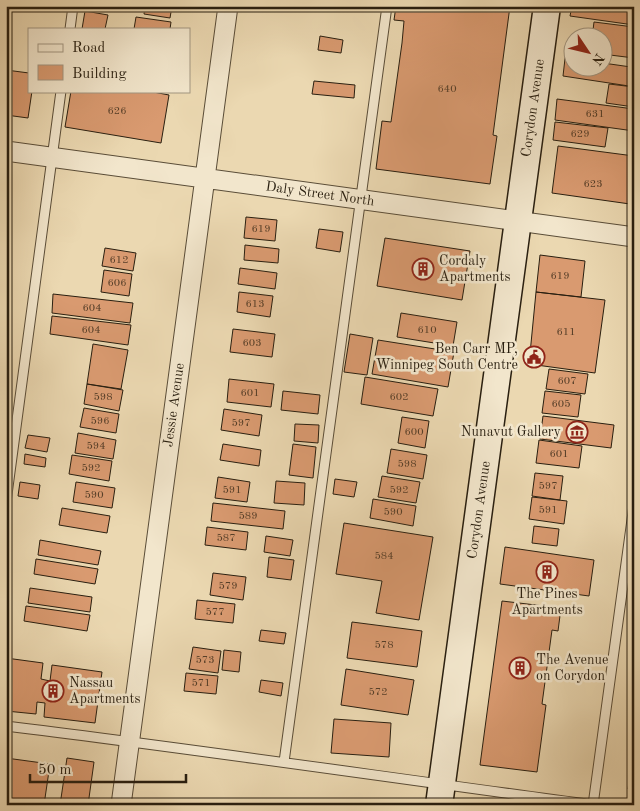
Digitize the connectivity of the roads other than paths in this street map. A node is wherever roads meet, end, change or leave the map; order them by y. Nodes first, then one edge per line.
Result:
1 (73, 6) edge
2 (228, 6) edge
3 (387, 6) edge
4 (547, 6) edge
5 (70, 28) edge
6 (62, 92) edge
7 (6, 151) edge
8 (53, 158) junction
9 (205, 179) junction
10 (360, 200) junction
11 (518, 220) junction
12 (634, 237) edge
13 (6, 502) edge
14 (634, 505) edge
15 (6, 726) edge
16 (129, 741) junction
17 (284, 762) junction
18 (440, 795) edge
19 (121, 805) edge
20 (594, 805) edge

1 - 5 lane
2 - 9 street, Jessie Avenue
3 - 10 lane
4 - 11 main road, Corydon Avenue
6 - 8 lane
7 - 8 street, Daly Street North
8 - 9 street, Daly Street North
8 - 13 lane
9 - 10 street, Daly Street North
9 - 16 street, Jessie Avenue
10 - 11 street, Daly Street North
10 - 17 lane
11 - 12 street, Daly Street North
11 - 18 main road, Corydon Avenue
14 - 20 lane
15 - 16 lane
16 - 17 lane
16 - 19 street, Jessie Avenue
17 - 18 lane
18 - 20 lane

